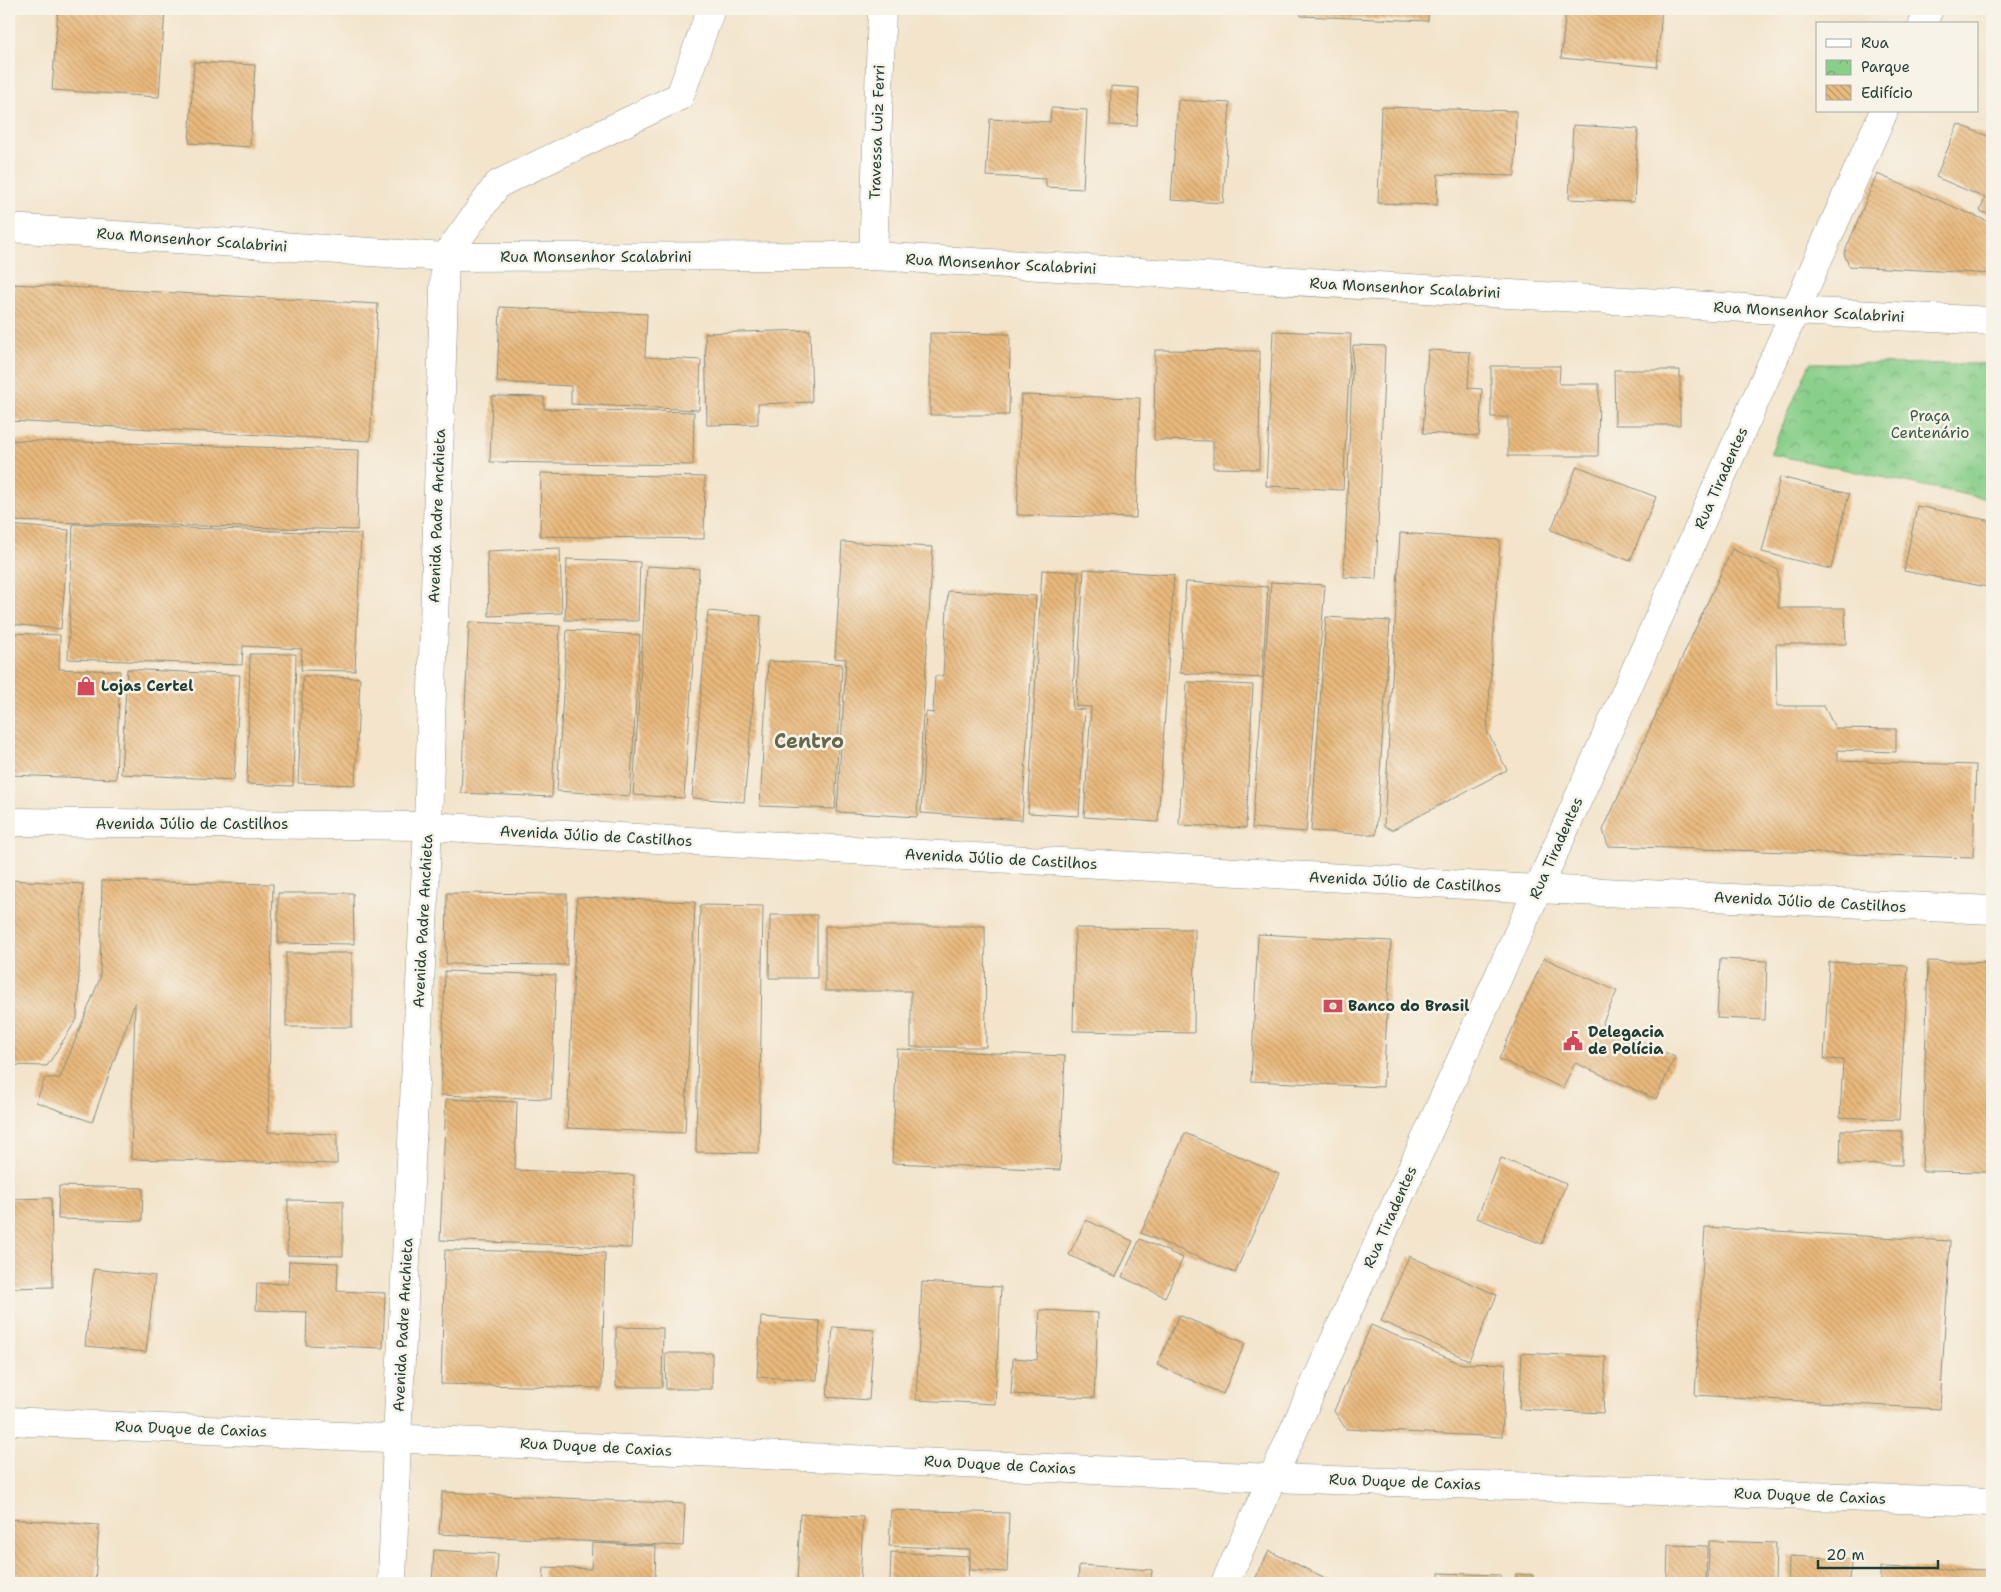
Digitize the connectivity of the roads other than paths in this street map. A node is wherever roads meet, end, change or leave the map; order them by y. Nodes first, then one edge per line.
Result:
1 (711, 9) edge
2 (882, 9) edge
3 (1929, 9) edge
4 (1924, 22) edge
5 (1884, 112) edge
6 (9, 228) edge
7 (873, 256) junction
8 (445, 257) junction
9 (1794, 311) junction
10 (1992, 321) edge
11 (9, 822) edge
12 (428, 826) junction
13 (1538, 889) junction
14 (1992, 910) edge
15 (9, 1421) edge
16 (397, 1438) junction
17 (1272, 1478) junction
18 (1992, 1502) edge
19 (392, 1583) edge
20 (1225, 1583) edge

1 - 8 street
2 - 7 street, Travessa Luiz Ferri
3 - 4 street
5 - 9 street, Rua Tiradentes
6 - 8 street, Rua Monsenhor Scalabrini
7 - 8 street, Rua Monsenhor Scalabrini
7 - 9 street, Rua Monsenhor Scalabrini
8 - 12 street, Avenida Padre Anchieta
9 - 10 street, Rua Monsenhor Scalabrini
9 - 13 street, Rua Tiradentes
11 - 12 street, Avenida Júlio de Castilhos
12 - 13 street, Avenida Júlio de Castilhos
12 - 16 street, Avenida Padre Anchieta
13 - 14 street, Avenida Júlio de Castilhos
13 - 17 street, Rua Tiradentes
15 - 16 street, Rua Duque de Caxias
16 - 17 street, Rua Duque de Caxias
16 - 19 street, Avenida Padre Anchieta
17 - 18 street, Rua Duque de Caxias
17 - 20 street, Rua Tiradentes

